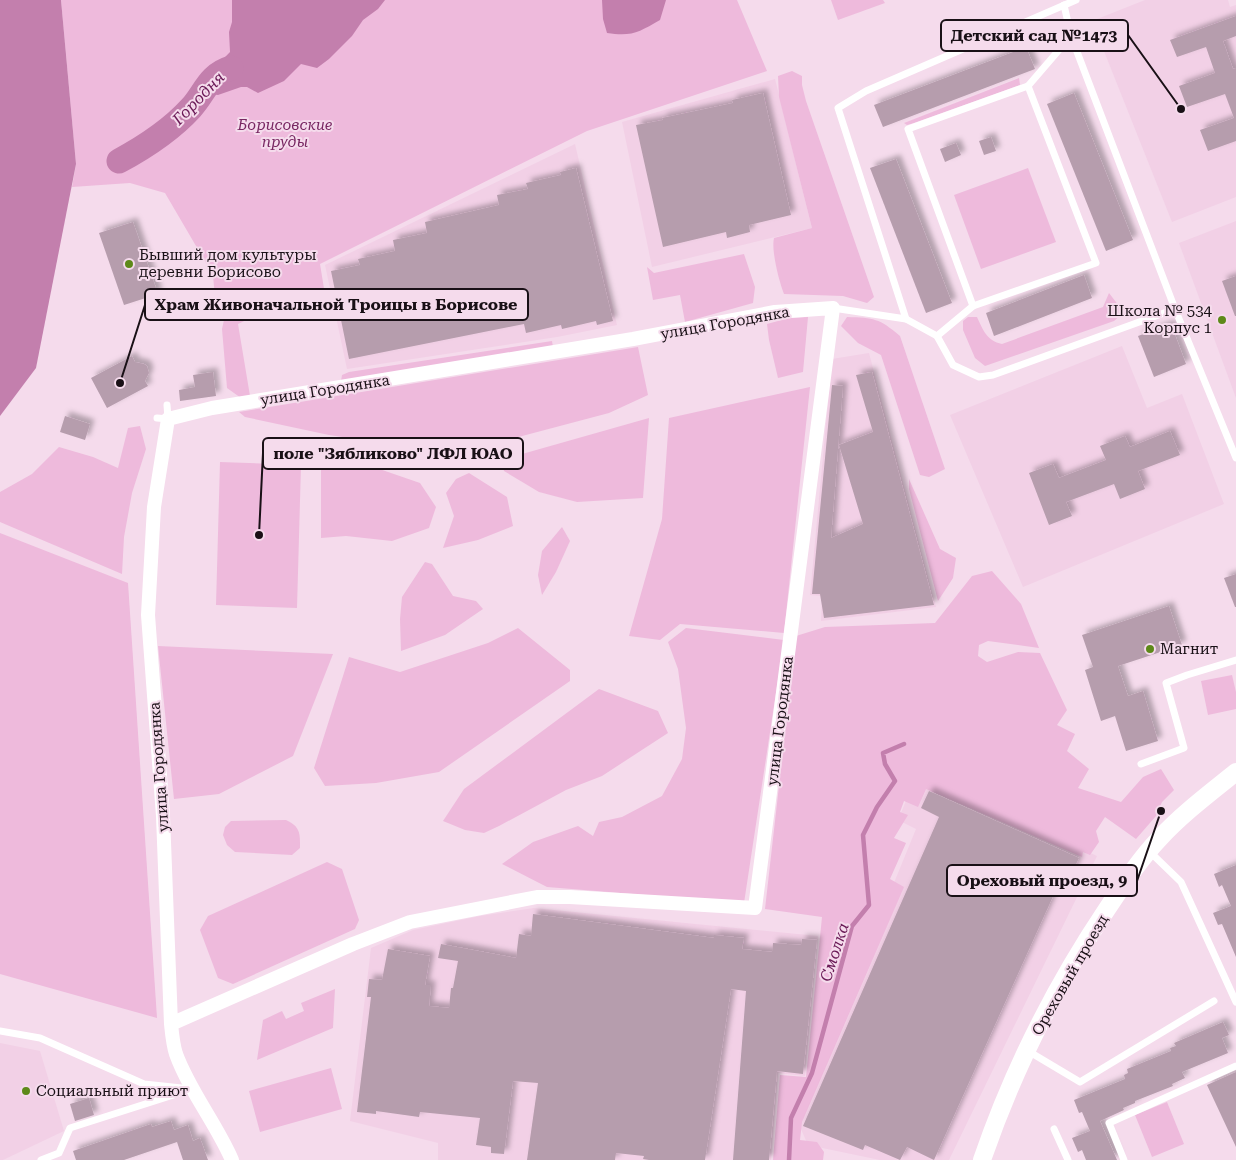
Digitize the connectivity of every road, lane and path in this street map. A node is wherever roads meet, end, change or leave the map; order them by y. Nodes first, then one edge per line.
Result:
1 (1076, 0) edge
2 (1064, 5) junction
3 (1071, 36) junction
4 (1028, 86) junction
5 (973, 306) junction
6 (833, 308) junction
7 (1175, 309) junction
8 (906, 319) junction
9 (937, 336) junction
10 (1236, 458) edge
11 (1236, 660) edge
12 (1141, 764) dead end
13 (1236, 772) edge
14 (1149, 851) junction
15 (1214, 1001) dead end
16 (1236, 1002) edge
17 (170, 1024) junction
18 (0, 1031) edge
19 (1028, 1051) junction
20 (1236, 1066) edge
21 (192, 1089) junction
22 (1054, 1128) dead end
23 (41, 1160) edge
24 (232, 1160) edge
25 (982, 1160) edge
26 (1068, 1160) edge
27 (1124, 1160) edge

1 - 2 lane
2 - 3 lane
2 - 8 lane
3 - 4 lane
3 - 7 lane
4 - 5 lane
4 - 5 lane
5 - 9 lane
6 - 8 lane
6 - 17 street, улица Городянка
6 - 17 street, улица Городянка
7 - 9 lane
7 - 10 lane
8 - 9 lane
11 - 12 lane
13 - 14 street, Ореховый проезд
14 - 16 lane
14 - 19 street, Ореховый проезд
15 - 19 lane
17 - 21 street, улица Городянка
18 - 21 lane
19 - 25 street, Ореховый проезд
20 - 27 lane
21 - 23 lane
21 - 24 street, улица Городянка
22 - 26 lane

